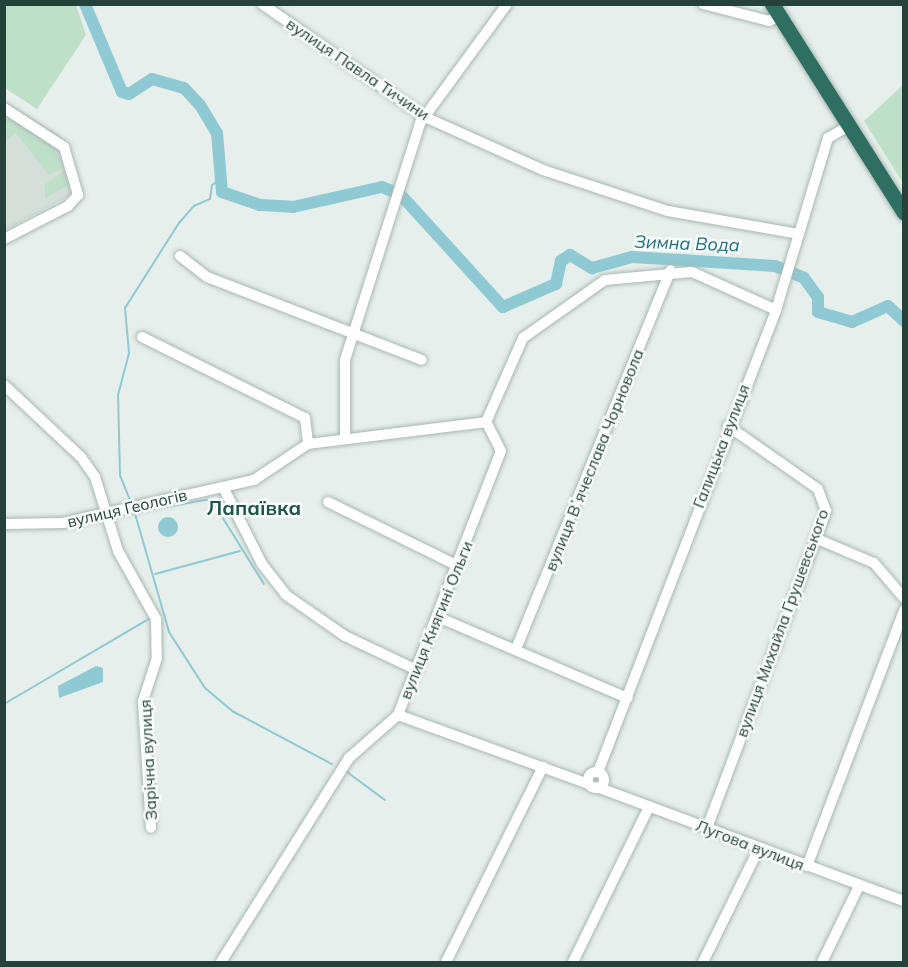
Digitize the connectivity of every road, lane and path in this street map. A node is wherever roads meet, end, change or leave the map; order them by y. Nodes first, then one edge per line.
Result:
1 (262, 4) edge
2 (507, 4) edge
3 (703, 4) edge
4 (776, 10) edge
5 (4, 108) edge
6 (425, 117) junction
7 (847, 127) junction
8 (903, 213) edge
9 (798, 234) junction
10 (4, 239) edge
11 (180, 256) dead end
12 (671, 270) junction
13 (776, 310) junction
14 (351, 335) junction
15 (142, 337) dead end
16 (422, 360) dead end
17 (4, 386) edge
18 (486, 422) junction
19 (728, 426) junction
20 (345, 436) junction
21 (308, 444) junction
22 (223, 487) junction
23 (328, 502) dead end
24 (108, 513) junction
25 (5, 524) edge
26 (815, 538) junction
27 (458, 566) junction
28 (903, 598) edge
29 (903, 611) edge
30 (440, 618) junction
31 (516, 649) junction
32 (417, 670) junction
33 (628, 698) junction
34 (398, 715) junction
35 (543, 767) junction
36 (593, 785) junction
37 (648, 809) junction
38 (151, 828) dead end
39 (707, 828) junction
40 (759, 848) junction
41 (807, 866) junction
42 (859, 886) junction
43 (903, 901) edge
44 (221, 963) edge
45 (446, 963) edge
46 (573, 963) edge
47 (703, 963) edge
48 (822, 963) edge

1 - 6 street, вулиця Павла Тичини
2 - 6 street
3 - 4 street
4 - 7 highway
5 - 10 street
6 - 9 street, вулиця Павла Тичини
6 - 14 street
7 - 8 highway
7 - 9 street, Галицька вулиця
9 - 13 street, Галицька вулиця
11 - 14 street
12 - 13 street
12 - 18 street
12 - 31 street, вулиця Вʼячеслава Чорновола
13 - 19 street, Галицька вулиця
14 - 16 street
14 - 20 street
15 - 21 street
17 - 24 street, Зарічна вулиця
18 - 20 street, вулиця Геологів
18 - 27 street, вулиця Княгині Ольги
19 - 26 street, вулиця Михайла Грушевського
19 - 33 street, Галицька вулиця
20 - 21 street, вулиця Геологів
21 - 22 street, вулиця Геологів
22 - 24 street, вулиця Геологів
22 - 32 street
23 - 27 street
24 - 25 street, вулиця Геологів
24 - 38 street, Зарічна вулиця
26 - 28 street
26 - 39 street, вулиця Михайла Грушевського
27 - 30 street, вулиця Княгині Ольги
29 - 41 street
30 - 31 street
30 - 32 street, вулиця Княгині Ольги
31 - 33 street
32 - 34 street, вулиця Княгині Ольги
33 - 36 street, Галицька вулиця
34 - 35 street, Лугова вулиця
34 - 44 street, вулиця Княгині Ольги
35 - 36 street, Лугова вулиця
35 - 45 street
36 - 37 street, Лугова вулиця
37 - 39 street, Лугова вулиця
37 - 46 street
39 - 40 street, Лугова вулиця
40 - 41 street, Лугова вулиця
40 - 47 street
41 - 42 street, Лугова вулиця
42 - 43 street, Лугова вулиця
42 - 48 street

